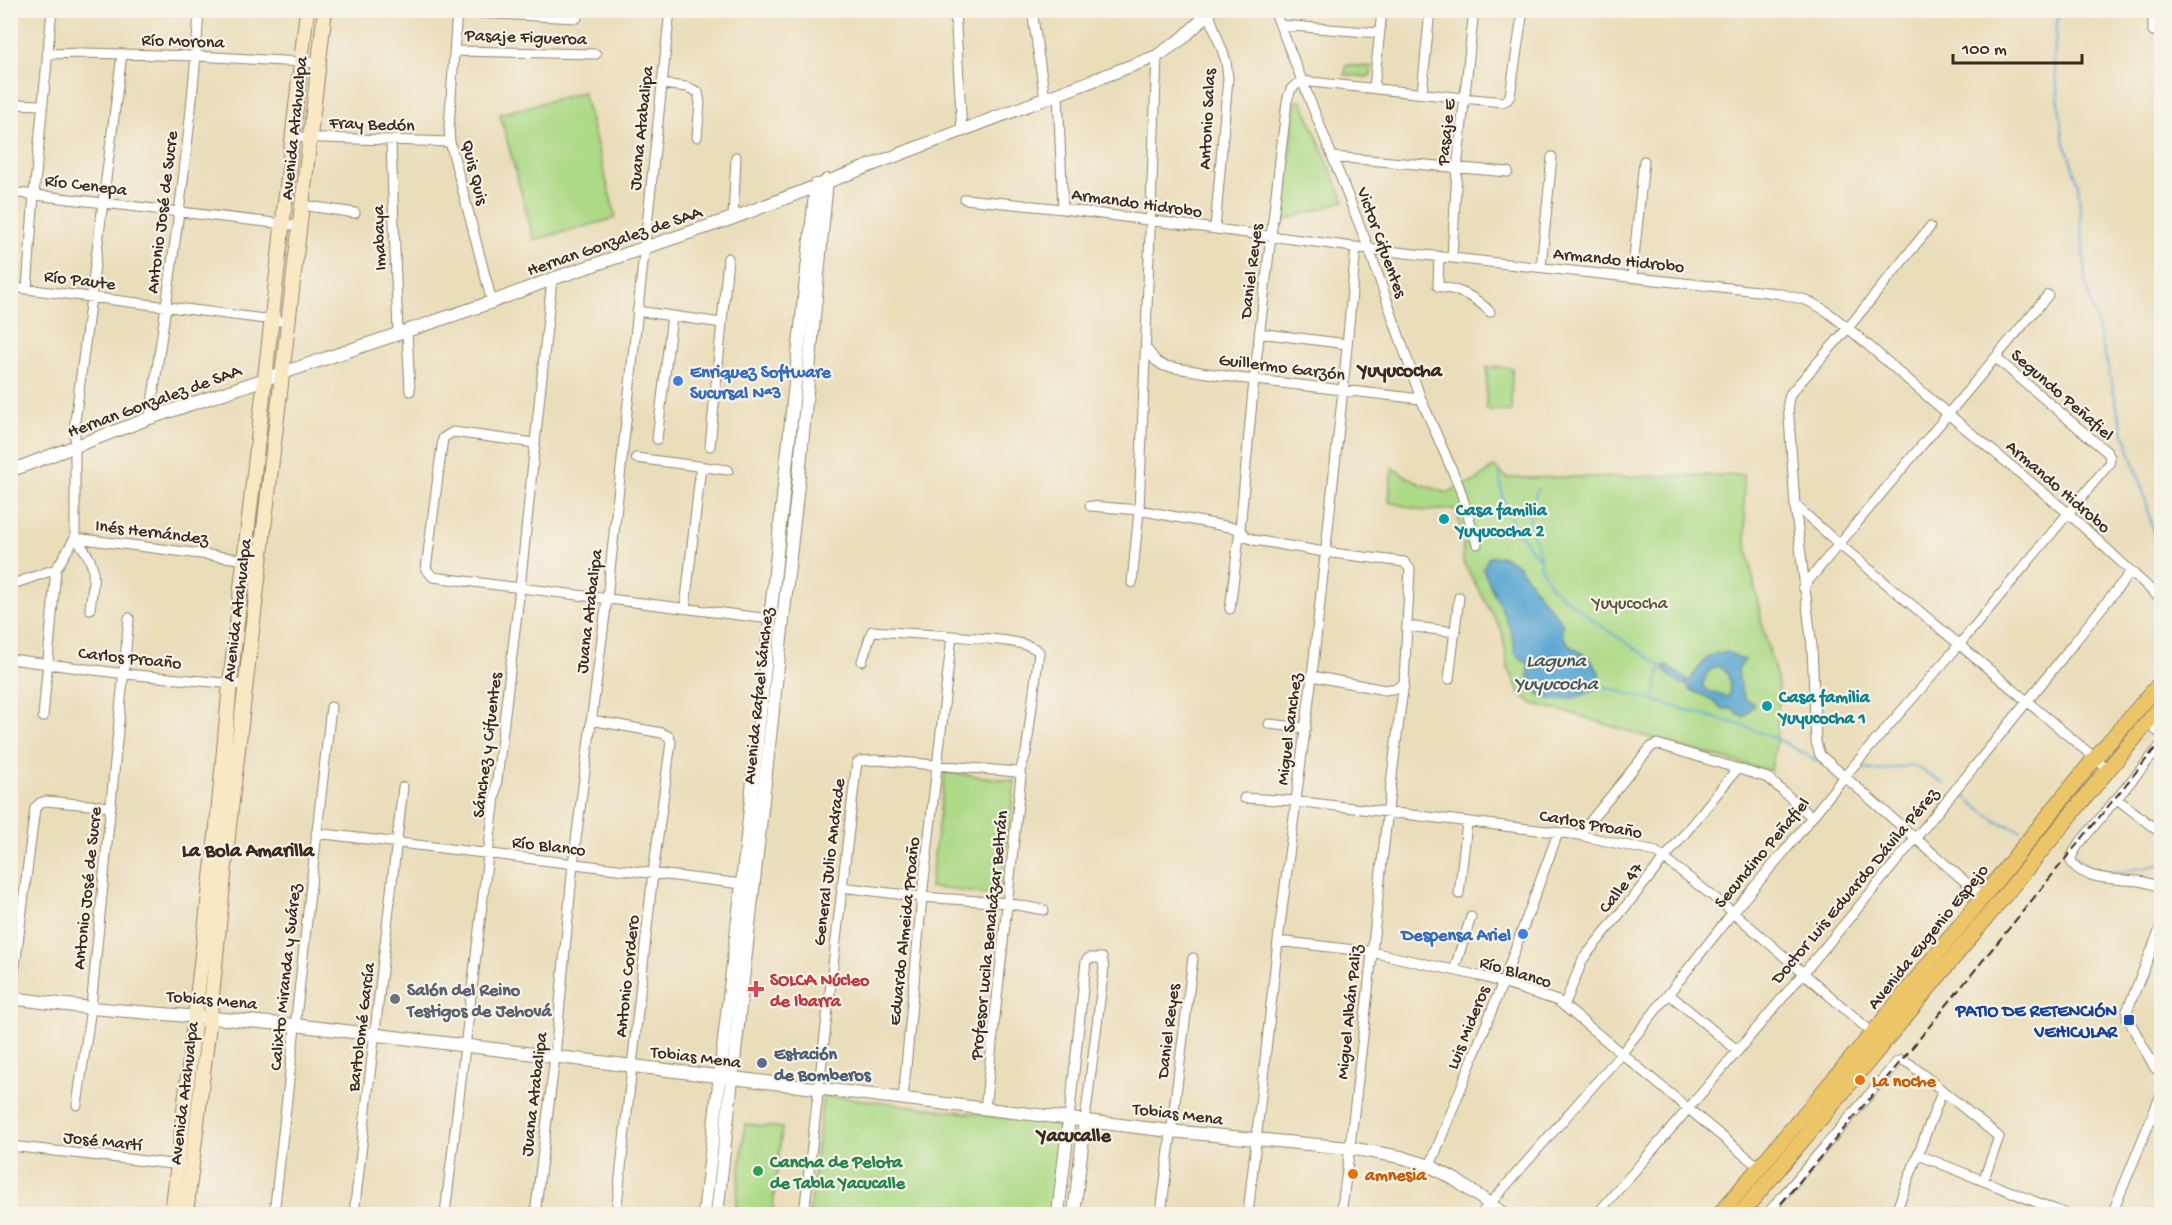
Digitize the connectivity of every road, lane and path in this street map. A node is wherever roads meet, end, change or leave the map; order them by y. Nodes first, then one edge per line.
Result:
1 (52, 10) edge
2 (199, 10) edge
3 (307, 10) edge
4 (325, 10) edge
5 (670, 10) edge
6 (955, 10) edge
7 (1032, 10) edge
8 (1274, 10) edge
9 (1382, 10) edge
10 (1430, 10) edge
11 (1474, 10) edge
12 (1523, 10) edge
13 (2153, 10) edge
14 (457, 11) edge
15 (1211, 12) edge
16 (578, 18) dead end
17 (1280, 25) junction
18 (2152, 31) dead end
19 (1379, 33) junction
20 (455, 51) junction
21 (47, 54) junction
22 (122, 54) junction
23 (596, 54) dead end
24 (196, 56) junction
25 (1157, 56) junction
26 (301, 63) junction
27 (318, 63) junction
28 (1301, 81) junction
29 (661, 84) junction
30 (1374, 88) junction
31 (1422, 93) junction
32 (1058, 94) junction
33 (1465, 98) junction
34 (1045, 99) junction
35 (10, 104) edge
36 (43, 105) junction
37 (962, 132) junction
38 (293, 137) junction
39 (697, 137) dead end
40 (310, 138) junction
41 (392, 142) junction
42 (450, 142) junction
43 (736, 157) dead end
44 (1333, 157) junction
45 (1552, 157) dead end
46 (1644, 161) dead end
47 (1457, 169) junction
48 (1508, 172) dead end
49 (822, 183) junction
50 (10, 192) edge
51 (34, 194) junction
52 (965, 199) dead end
53 (102, 202) junction
54 (302, 205) junction
55 (1063, 209) junction
56 (179, 212) junction
57 (355, 213) dead end
58 (733, 218) junction
59 (1149, 220) junction
60 (283, 224) junction
61 (300, 226) junction
62 (1930, 227) dead end
63 (1215, 229) junction
64 (1271, 236) junction
65 (1356, 247) junction
66 (643, 248) junction
67 (1369, 249) junction
68 (1439, 256) junction
69 (728, 258) dead end
70 (1452, 258) junction
71 (1541, 267) junction
72 (1632, 277) junction
73 (552, 279) junction
74 (10, 287) edge
75 (27, 289) junction
76 (2048, 295) dead end
77 (90, 297) junction
78 (492, 302) junction
79 (166, 305) junction
80 (637, 311) junction
81 (1490, 312) dead end
82 (672, 316) junction
83 (272, 319) junction
84 (289, 322) junction
85 (722, 323) junction
86 (1848, 328) junction
87 (402, 332) junction
88 (1259, 333) junction
89 (1347, 344) junction
90 (1146, 348) junction
91 (1995, 358) junction
92 (281, 374) junction
93 (264, 380) junction
94 (1254, 380) junction
95 (1343, 390) junction
96 (410, 391) dead end
97 (1421, 399) junction
98 (1948, 414) junction
99 (150, 418) junction
100 (657, 439) dead end
101 (535, 443) junction
102 (710, 446) dead end
103 (74, 447) junction
104 (636, 458) dead end
105 (701, 466) junction
106 (728, 470) dead end
107 (10, 471) edge
108 (1795, 505) junction
109 (1090, 506) dead end
110 (1139, 510) junction
111 (2067, 512) junction
112 (1240, 529) junction
113 (75, 538) junction
114 (1477, 544) dead end
115 (1839, 544) junction
116 (1324, 552) junction
117 (245, 559) junction
118 (260, 560) junction
119 (56, 569) junction
120 (2131, 572) junction
121 (1132, 583) dead end
122 (10, 585) edge
123 (1803, 587) junction
124 (520, 588) junction
125 (1459, 597) dead end
126 (607, 599) junction
127 (2162, 600) edge
128 (685, 608) junction
129 (90, 609) dead end
130 (1230, 609) dead end
131 (129, 618) dead end
132 (770, 619) junction
133 (1407, 627) junction
134 (1456, 632) junction
135 (952, 636) junction
136 (1959, 645) junction
137 (10, 659) edge
138 (862, 661) dead end
139 (48, 664) junction
140 (125, 674) junction
141 (1312, 676) junction
142 (1449, 679) dead end
143 (2162, 681) edge
144 (1404, 683) junction
145 (230, 684) junction
146 (245, 685) junction
147 (2027, 702) junction
148 (2162, 705) edge
149 (331, 707) dead end
150 (43, 717) dead end
151 (591, 720) junction
152 (2147, 723) junction
153 (1269, 724) dead end
154 (1306, 728) junction
155 (2162, 735) edge
156 (2162, 744) edge
157 (2095, 758) junction
158 (939, 766) junction
159 (1737, 769) junction
160 (2108, 769) junction
161 (1016, 773) junction
162 (1844, 777) junction
163 (403, 787) dead end
164 (1244, 798) dead end
165 (2117, 799) junction
166 (1295, 801) junction
167 (111, 807) junction
168 (1386, 812) junction
169 (1812, 817) junction
170 (1467, 823) junction
171 (316, 833) junction
172 (1558, 833) junction
173 (2162, 834) edge
174 (1579, 835) junction
175 (1914, 838) junction
176 (398, 843) junction
177 (489, 854) junction
178 (1664, 859) junction
179 (573, 864) junction
180 (653, 873) junction
181 (741, 884) junction
182 (841, 887) junction
183 (2162, 888) edge
184 (1459, 894) dead end
185 (922, 897) junction
186 (1989, 902) junction
187 (1007, 903) junction
188 (1044, 909) dead end
189 (1732, 912) junction
190 (1471, 917) dead end
191 (2162, 924) edge
192 (736, 931) junction
193 (750, 934) junction
194 (1278, 942) junction
195 (1372, 952) junction
196 (1193, 958) dead end
197 (1454, 970) junction
198 (1802, 973) junction
199 (1503, 982) junction
200 (1669, 994) junction
201 (11, 998) edge
202 (10, 1004) edge
203 (1564, 1006) junction
204 (91, 1008) junction
205 (195, 1016) junction
206 (210, 1016) junction
207 (295, 1025) junction
208 (375, 1034) junction
209 (1879, 1038) junction
210 (466, 1045) junction
211 (1738, 1051) junction
212 (1622, 1053) junction
213 (555, 1057) junction
214 (633, 1066) junction
215 (2162, 1073) edge
216 (727, 1077) junction
217 (819, 1089) junction
218 (1942, 1092) junction
219 (2162, 1092) edge
220 (903, 1099) junction
221 (77, 1106) dead end
222 (985, 1109) junction
223 (1689, 1109) junction
224 (1069, 1119) junction
225 (1085, 1120) junction
226 (1170, 1131) junction
227 (1257, 1140) junction
228 (10, 1146) edge
229 (1350, 1148) junction
230 (1919, 1155) junction
231 (186, 1166) junction
232 (1430, 1166) junction
233 (1760, 1168) junction
234 (1983, 1180) junction
235 (1490, 1203) junction
236 (1769, 1212) edge
237 (172, 1215) edge
238 (186, 1215) edge
239 (274, 1215) edge
240 (354, 1215) edge
241 (446, 1215) edge
242 (535, 1215) edge
243 (616, 1215) edge
244 (704, 1215) edge
245 (717, 1215) edge
246 (804, 1215) edge
247 (1058, 1215) edge
248 (1074, 1215) edge
249 (1161, 1215) edge
250 (1248, 1215) edge
251 (1341, 1215) edge
252 (1481, 1215) edge
253 (1504, 1215) edge
254 (1597, 1215) edge
255 (1720, 1215) edge
256 (1740, 1215) edge
257 (1794, 1215) edge
258 (1895, 1215) edge
259 (2066, 1215) edge
260 (2112, 1215) edge

1 - 21 street
2 - 24 street, Antonio José de Sucre
3 - 26 main road, Avenida Atahualpa
4 - 27 main road, Avenida Atahualpa
5 - 29 street, Juana Atabalipa
6 - 37 street
7 - 34 street
8 - 17 street, Victor Cifuentes
9 - 19 street
10 - 31 street
11 - 33 street, Pasaje E
12 - 33 street
13 - 18 street
14 - 16 street
14 - 20 street, Quis Quis
15 - 25 street, Hernan Gonzalez de SAA
15 - 63 street, Antonio Salas
17 - 19 street
17 - 28 street, Victor Cifuentes
19 - 30 street
20 - 23 street, Pasaje Figueroa
20 - 42 street, Quis Quis
21 - 22 street, Río Morona
21 - 36 street
22 - 24 street, Río Morona
22 - 53 street
24 - 26 street, Río Morona
24 - 56 street, Antonio José de Sucre
25 - 32 street, Hernan Gonzalez de SAA
25 - 59 street
26 - 27 street, Río Morona
26 - 38 main road, Avenida Atahualpa
27 - 40 main road, Avenida Atahualpa
28 - 30 street
28 - 44 street, Victor Cifuentes
28 - 64 street, Daniel Reyes
29 - 39 street
29 - 66 street, Juana Atabalipa
30 - 31 street
31 - 33 street
32 - 34 street, Hernan Gonzalez de SAA
32 - 55 street
33 - 47 street, Pasaje E
34 - 37 street, Hernan Gonzalez de SAA
35 - 36 street
36 - 51 street
37 - 49 street, Hernan Gonzalez de SAA
38 - 40 street, Fray Bedón
38 - 60 main road, Avenida Atahualpa
40 - 41 street, Fray Bedón
40 - 54 main road, Avenida Atahualpa
41 - 42 street, Fray Bedón
41 - 87 street, Imabaya
42 - 78 street, Quis Quis
43 - 58 street
44 - 47 street
44 - 67 street, Victor Cifuentes
45 - 71 street
46 - 72 street
47 - 48 street
47 - 70 street, Pasaje E
49 - 58 street, Hernan Gonzalez de SAA
49 - 132 street, Avenida Rafael Sánchez
49 - 193 street, Avenida Rafael Sánchez
50 - 51 street, Río Cenepa
51 - 53 street, Río Cenepa
51 - 75 street
52 - 55 street, Armando Hidrobo
53 - 56 street, Río Cenepa
53 - 77 street
54 - 57 street
54 - 61 main road, Avenida Atahualpa
55 - 59 street, Armando Hidrobo
56 - 60 street, Río Cenepa
56 - 79 street, Antonio José de Sucre
58 - 66 street, Hernan Gonzalez de SAA
59 - 63 street, Armando Hidrobo
59 - 90 street
60 - 61 street, Río Cenepa
60 - 83 main road, Avenida Atahualpa
61 - 84 main road, Avenida Atahualpa
62 - 86 street
63 - 64 street, Armando Hidrobo
64 - 65 street, Armando Hidrobo
64 - 88 street, Daniel Reyes
65 - 67 street, Armando Hidrobo
65 - 89 street, Miguel Sanchez
66 - 73 street, Hernan Gonzalez de SAA
66 - 80 street, Juana Atabalipa
67 - 68 street, Armando Hidrobo
67 - 97 street, Victor Cifuentes
68 - 70 street, Armando Hidrobo
68 - 81 street
69 - 85 street
70 - 71 street, Armando Hidrobo
71 - 72 street, Armando Hidrobo
72 - 86 street, Armando Hidrobo
73 - 78 street, Hernan Gonzalez de SAA
73 - 101 street, Sánchez y Cifuentes
74 - 75 street, Río Paute
75 - 77 street, Río Paute
76 - 91 street
77 - 79 street, Río Paute
77 - 103 street
78 - 87 street, Hernan Gonzalez de SAA
79 - 83 street, Río Paute
79 - 99 street, Antonio José de Sucre
80 - 82 street
80 - 126 street, Juana Atabalipa
82 - 85 street
82 - 100 street
83 - 84 street, Río Paute
83 - 93 main road, Avenida Atahualpa
84 - 92 main road, Avenida Atahualpa
85 - 102 street
86 - 98 street, Armando Hidrobo
86 - 108 street
87 - 92 street, Hernan Gonzalez de SAA
87 - 96 street, Imabaya
88 - 89 street
88 - 94 street, Daniel Reyes
89 - 95 street, Miguel Sanchez
90 - 94 street, Guillermo Garzón
90 - 110 street
91 - 98 street
91 - 111 street, Segundo Peñafiel
92 - 93 street, Hernan Gonzalez de SAA
92 - 118 main road, Avenida Atahualpa
93 - 99 street, Hernan Gonzalez de SAA
93 - 117 main road, Avenida Atahualpa
94 - 95 street, Guillermo Garzón
94 - 112 street, Daniel Reyes
95 - 97 street, Guillermo Garzón
95 - 116 street, Miguel Sanchez
97 - 114 street, Victor Cifuentes
98 - 111 street, Armando Hidrobo
98 - 115 street
99 - 103 street, Hernan Gonzalez de SAA
101 - 124 street, Sánchez y Cifuentes
101 - 124 street
103 - 107 street, Hernan Gonzalez de SAA
103 - 113 street
104 - 105 street
105 - 106 street
105 - 128 street
108 - 115 street
108 - 123 street
109 - 110 street
110 - 112 street
110 - 121 street
111 - 120 street, Armando Hidrobo
111 - 136 street, Secundino Peñafiel
112 - 116 street
112 - 130 street, Daniel Reyes
113 - 117 street, Inés Hernández
113 - 119 street
113 - 129 street
115 - 123 street
115 - 136 street
116 - 133 street, Miguel Albán Paliz
116 - 141 street, Miguel Sanchez
117 - 118 street, Inés Hernández
117 - 145 main road, Avenida Atahualpa
118 - 146 main road, Avenida Atahualpa
119 - 122 street
119 - 139 street
120 - 127 street, Armando Hidrobo
120 - 147 street, Doctor Luis Eduardo Dávila Pérez
123 - 162 street
124 - 126 street
124 - 177 street, Sánchez y Cifuentes
125 - 134 street
126 - 128 street
126 - 151 street, Juana Atabalipa
128 - 132 street
131 - 140 street, Antonio José de Sucre
132 - 181 street, Avenida Rafael Sánchez
133 - 134 street
133 - 144 street, Miguel Albán Paliz
134 - 142 street
135 - 138 street
135 - 158 street, Eduardo Almeida Proaño
135 - 161 street, Profesor Lucila Benalcázar Beltrán
136 - 147 street
136 - 162 street, Secundino Peñafiel
137 - 139 street, Carlos Proaño
139 - 140 street, Carlos Proaño
139 - 150 street
140 - 145 street, Carlos Proaño
140 - 167 street, Antonio José de Sucre
141 - 144 street
141 - 154 street, Miguel Sanchez
143 - 157 main road, Avenida Eugenio Espejo
144 - 168 street, Miguel Albán Paliz
145 - 146 street, Carlos Proaño
145 - 205 main road, Avenida Atahualpa
146 - 206 main road, Avenida Atahualpa
147 - 157 street
147 - 175 street, Doctor Luis Eduardo Dávila Pérez
148 - 152 main road, Avenida Eugenio Espejo
149 - 171 street, Calixto Miranda y Suárez
151 - 179 street, Juana Atabalipa
151 - 180 street, Antonio Cordero
152 - 155 street
152 - 160 main road, Avenida Eugenio Espejo
153 - 154 street
154 - 166 street, Miguel Sanchez
156 - 165 street
157 - 160 street
157 - 186 main road, Avenida Eugenio Espejo
158 - 161 street
158 - 182 street, General Julio Andrade
158 - 185 street, Eduardo Almeida Proaño
159 - 169 street
159 - 174 street
159 - 178 street, Calle 47
160 - 186 main road, Avenida Eugenio Espejo
161 - 187 street, Profesor Lucila Benalcázar Beltrán
162 - 169 street, Secundino Peñafiel
162 - 175 street
163 - 176 street, Bartolomé García
164 - 166 street, Carlos Proaño
165 - 173 street
165 - 183 street
166 - 168 street, Carlos Proaño
166 - 194 street, Miguel Sanchez
167 - 201 street
167 - 204 street, Antonio José de Sucre
168 - 170 street, Carlos Proaño
168 - 195 street, Miguel Albán Paliz
169 - 189 street, Secundino Peñafiel
170 - 172 street, Carlos Proaño
170 - 184 street
171 - 176 street, Río Blanco
171 - 207 street, Calixto Miranda y Suárez
172 - 174 street, Carlos Proaño
172 - 199 street, Luis Mideros
174 - 178 street, Carlos Proaño
175 - 186 street
175 - 198 street, Doctor Luis Eduardo Dávila Pérez
176 - 177 street, Río Blanco
176 - 208 street, Bartolomé García
177 - 179 street, Río Blanco
177 - 210 street, Sánchez y Cifuentes
178 - 189 street, Carlos Proaño
178 - 203 street, Calle 47
179 - 180 street, Río Blanco
179 - 213 street, Juana Atabalipa
180 - 181 street, Río Blanco
180 - 214 street, Antonio Cordero
181 - 192 street, Avenida Rafael Sánchez
182 - 185 street
182 - 217 street, General Julio Andrade
185 - 187 street
185 - 220 street, Eduardo Almeida Proaño
186 - 209 main road, Avenida Eugenio Espejo
187 - 188 street
187 - 222 street, Profesor Lucila Benalcázar Beltrán
189 - 198 street, Carlos Proaño
189 - 200 street, Secundino Peñafiel
190 - 197 street
191 - 215 street
192 - 193 street
192 - 216 street, Avenida Rafael Sánchez
193 - 216 street, Avenida Rafael Sánchez
194 - 195 street, Río Blanco
194 - 227 street, Miguel Sanchez
195 - 197 street, Río Blanco
195 - 229 street, Miguel Albán Paliz
196 - 226 street, Daniel Reyes
197 - 199 street, Río Blanco
198 - 209 street, Carlos Proaño
198 - 211 street, Doctor Luis Eduardo Dávila Pérez
199 - 203 street, Río Blanco
199 - 232 street, Luis Mideros
200 - 211 street
200 - 212 street, Secundino Peñafiel
201 - 202 street
201 - 204 street, Tobias Mena
203 - 212 street, Río Blanco
204 - 205 street, Tobias Mena
204 - 221 street, Antonio José de Sucre
205 - 206 street, Tobias Mena
205 - 231 main road, Avenida Atahualpa
206 - 207 street, Tobias Mena
206 - 231 main road, Avenida Atahualpa
207 - 208 street, Tobias Mena
207 - 239 street, Calixto Miranda y Suárez
208 - 210 street, Tobias Mena
208 - 240 street, Bartolomé García
209 - 233 main road, Avenida Eugenio Espejo
209 - 256 main road, Avenida Eugenio Espejo
210 - 213 street, Tobias Mena
210 - 241 street, Sánchez y Cifuentes
211 - 223 street, Doctor Luis Eduardo Dávila Pérez
212 - 223 street, Río Blanco
212 - 235 street, Secundino Peñafiel
213 - 214 street, Tobias Mena
213 - 242 street, Juana Atabalipa
214 - 216 street, Tobias Mena
214 - 243 street, Antonio Cordero
216 - 217 street, Tobias Mena
216 - 244 street, Avenida Rafael Sánchez
216 - 245 street, Avenida Rafael Sánchez
217 - 220 street, Tobias Mena
217 - 246 street, General Julio Andrade
218 - 230 street
218 - 234 street
218 - 236 street
219 - 260 street
220 - 222 street, Tobias Mena
222 - 224 street, Tobias Mena
223 - 233 street, Río Blanco
223 - 254 street, Doctor Luis Eduardo Dávila Pérez
224 - 225 street, Tobias Mena
224 - 225 street
224 - 247 street
225 - 226 street, Tobias Mena
225 - 248 street
226 - 227 street, Tobias Mena
226 - 249 street, Daniel Reyes
227 - 229 street, Tobias Mena
227 - 250 street, Miguel Sanchez
228 - 231 street, José Martí
229 - 232 street, Tobias Mena
229 - 251 street, Miguel Albán Paliz
230 - 234 street
230 - 258 street
231 - 237 main road, Avenida Atahualpa
231 - 238 main road, Avenida Atahualpa
232 - 235 street, Tobias Mena
233 - 255 main road, Avenida Eugenio Espejo
234 - 259 street
235 - 252 street, Secundino Peñafiel
235 - 253 street, Tobias Mena
236 - 257 street

